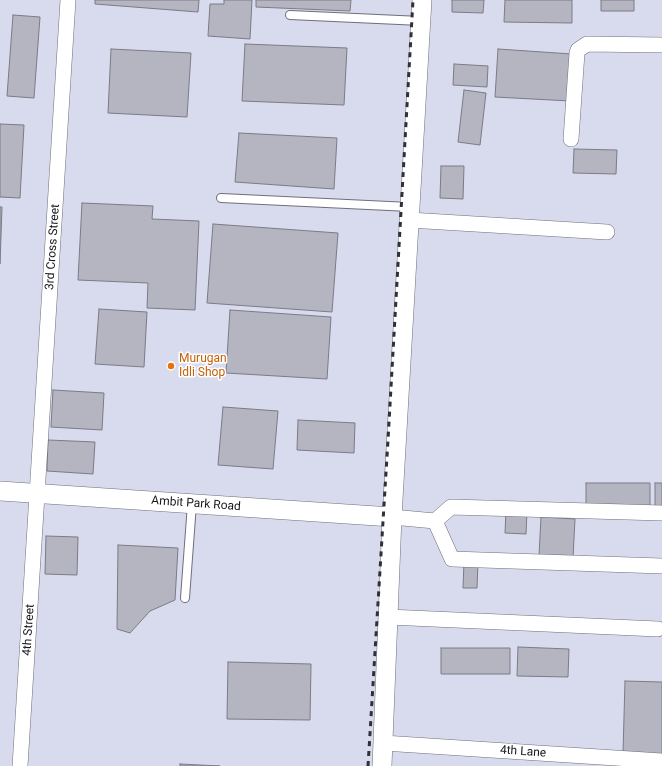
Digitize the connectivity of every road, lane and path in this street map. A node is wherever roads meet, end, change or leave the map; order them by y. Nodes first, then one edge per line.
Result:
1 (68, 0) edge
2 (422, 0) edge
3 (290, 15) dead end
4 (421, 20) junction
5 (662, 45) edge
6 (571, 139) dead end
7 (221, 198) dead end
8 (410, 214) junction
9 (607, 232) dead end
10 (0, 491) edge
11 (38, 494) junction
12 (192, 504) junction
13 (662, 513) edge
14 (392, 517) junction
15 (435, 520) junction
16 (662, 566) edge
17 (185, 598) dead end
18 (388, 617) junction
19 (658, 629) dead end
20 (383, 743) junction
21 (662, 761) edge
22 (20, 766) edge
23 (382, 766) edge

1 - 11 street, 3rd Cross Street
2 - 4 street
3 - 4 lane
4 - 8 street
5 - 6 street
7 - 8 lane
8 - 9 street
8 - 14 street
10 - 11 street, Ambit Park Road
11 - 12 street, Ambit Park Road
11 - 22 street, 4th Street
12 - 14 street, Ambit Park Road
12 - 17 lane
13 - 15 street
14 - 15 street
14 - 18 street
15 - 16 street
18 - 19 street
18 - 20 street
20 - 21 street, 4th Lane
20 - 23 street

